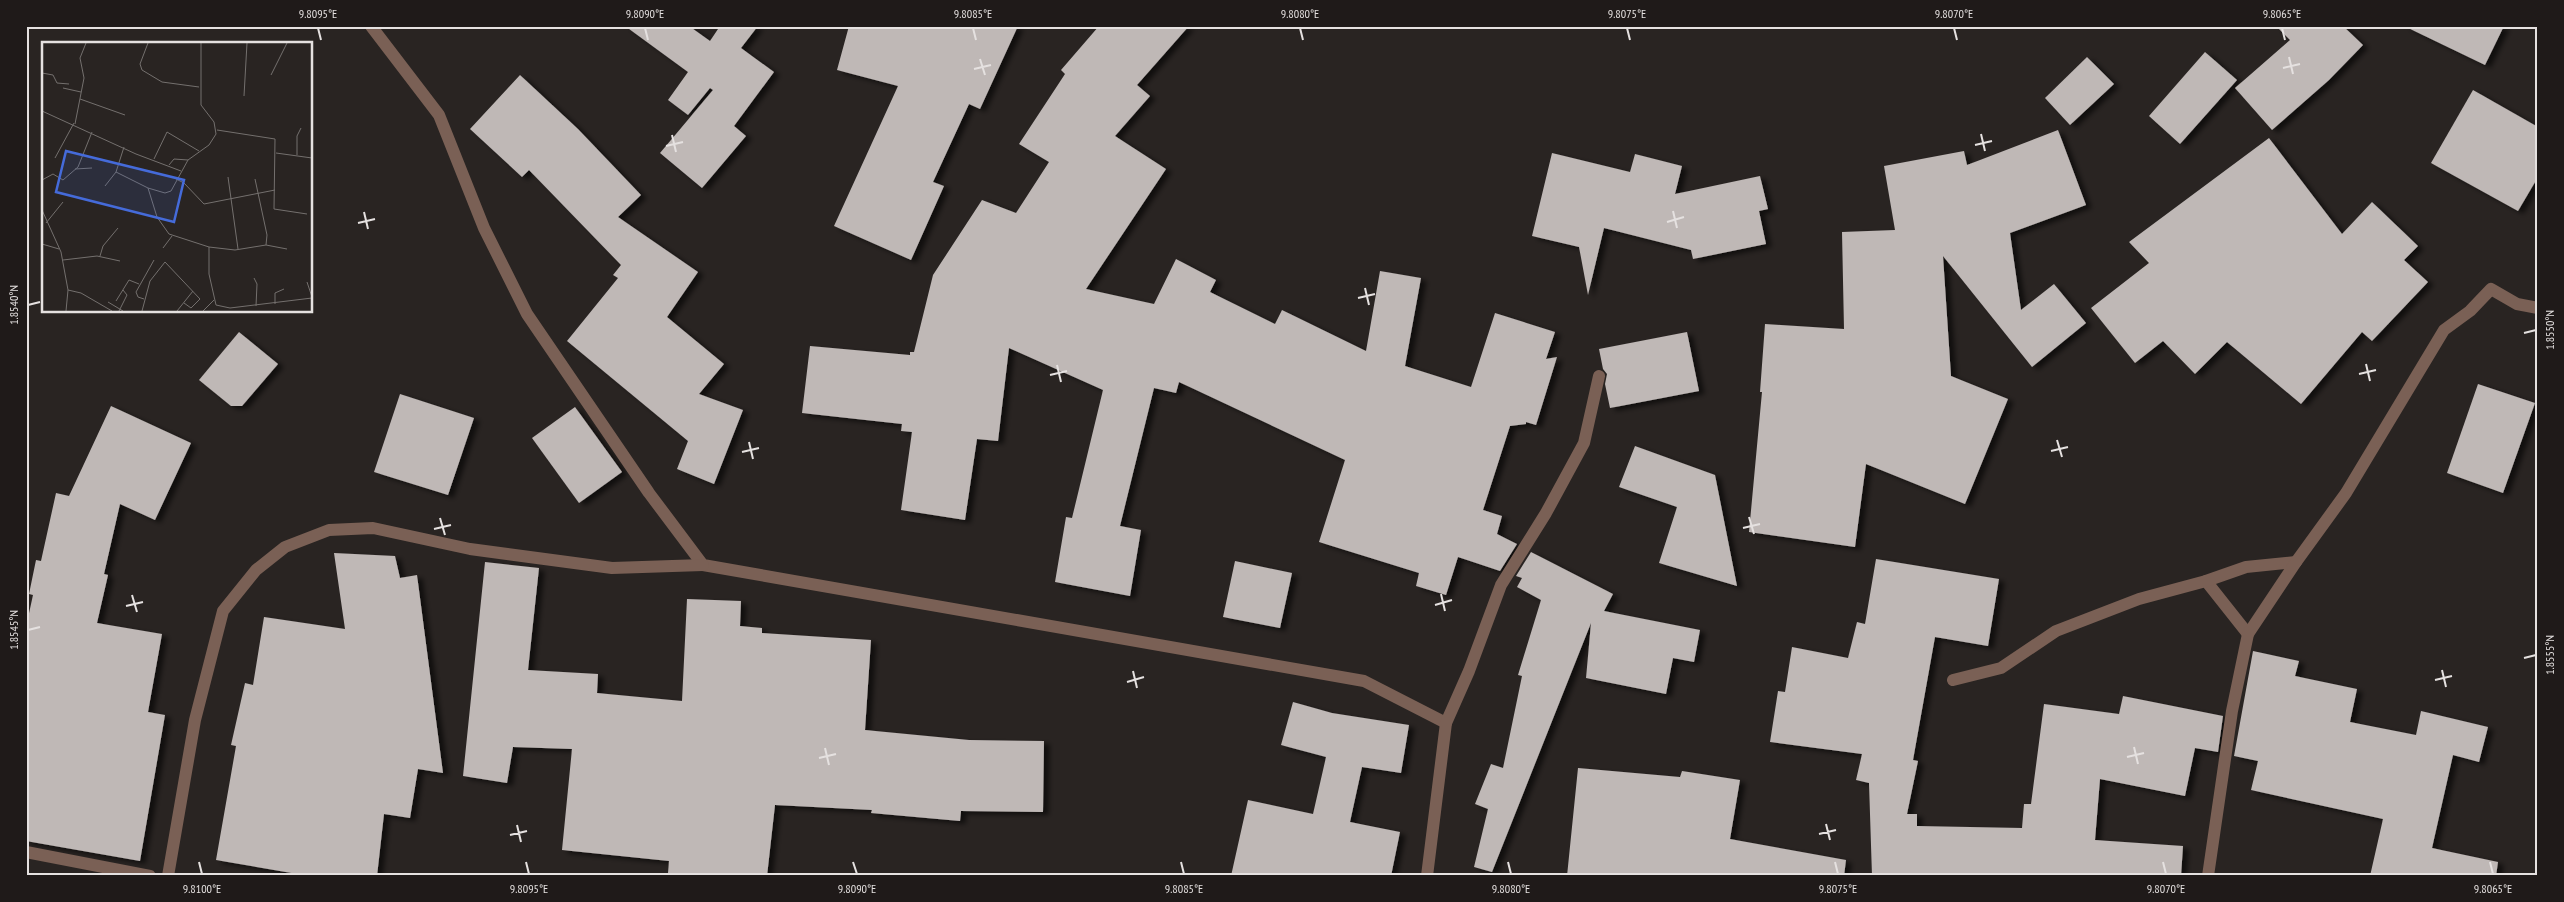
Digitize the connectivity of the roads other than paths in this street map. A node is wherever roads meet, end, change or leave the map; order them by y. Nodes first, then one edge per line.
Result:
1 (371, 26) edge
2 (2538, 308) edge
3 (1599, 376) dead end
4 (2296, 562) junction
5 (703, 565) junction
6 (2206, 582) junction
7 (2248, 634) junction
8 (1953, 680) dead end
9 (1446, 723) junction
10 (26, 852) edge
11 (150, 876) edge
12 (168, 876) edge
13 (1428, 876) edge
14 (2208, 876) edge

1 - 5 street
2 - 4 street
3 - 9 street
4 - 6 street
4 - 7 street
5 - 9 street
5 - 12 street
6 - 7 street
6 - 8 street
7 - 14 street
9 - 13 street
10 - 11 street

